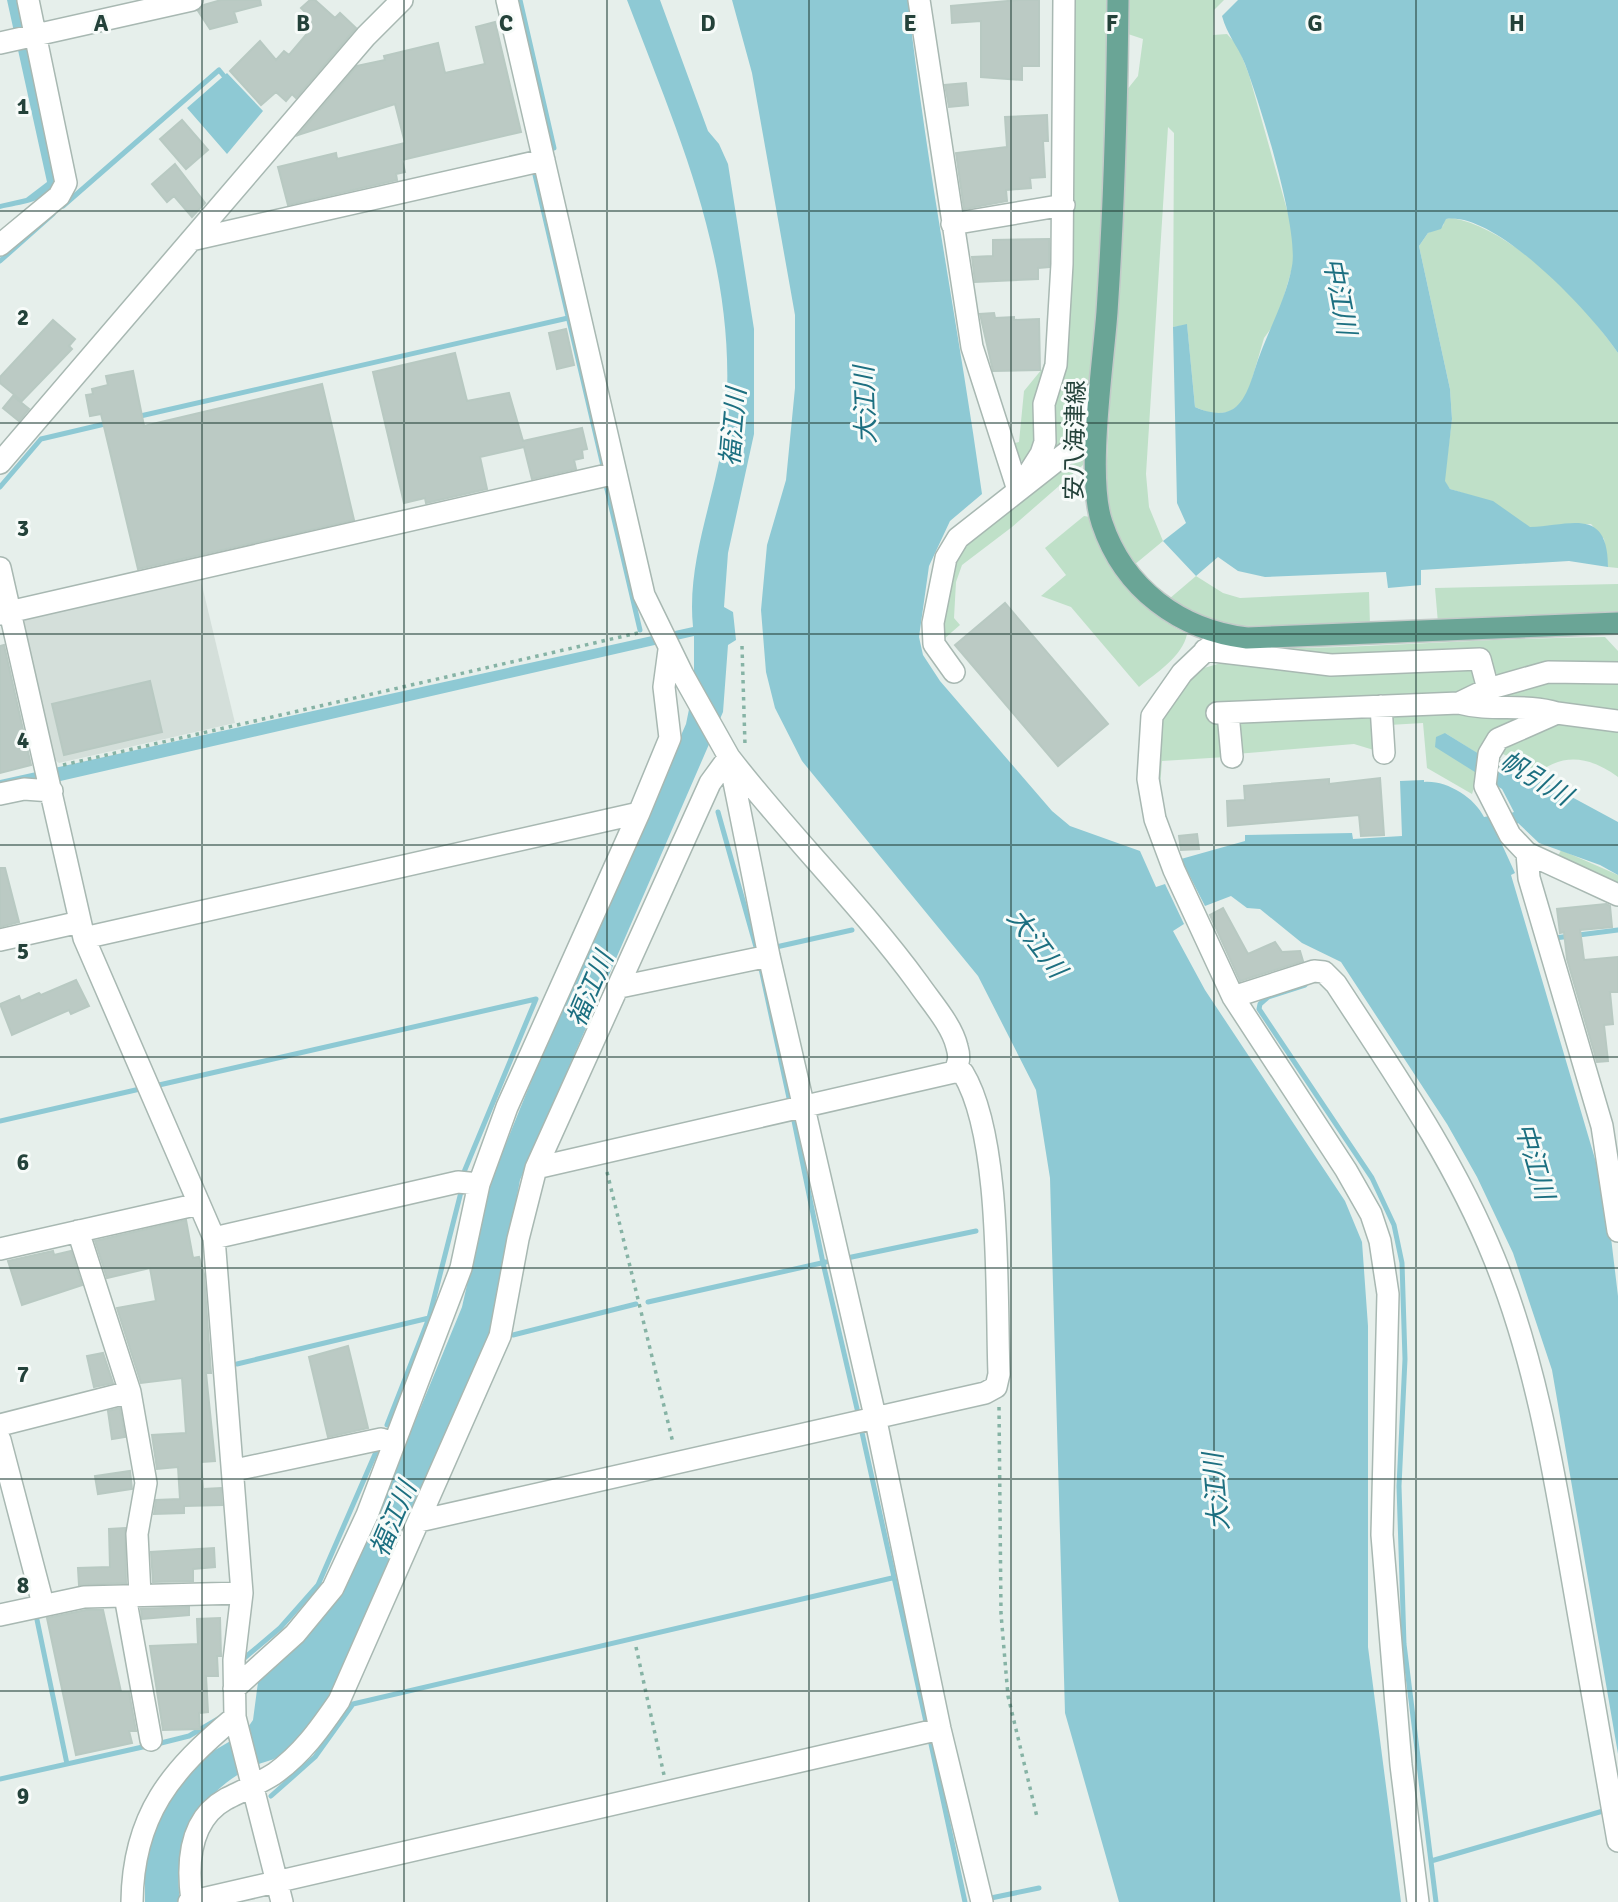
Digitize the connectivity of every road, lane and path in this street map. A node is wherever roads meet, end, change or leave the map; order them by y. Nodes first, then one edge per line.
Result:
1 (28, 0) edge
2 (192, 0) edge
3 (402, 0) edge
4 (507, 0) edge
5 (919, 0) edge
6 (1064, 0) edge
7 (1118, 0) edge
8 (19, 39) edge
9 (544, 160) junction
10 (1064, 205) junction
11 (952, 224) junction
12 (191, 240) junction
13 (0, 245) edge
14 (1102, 373) junction
15 (0, 463) edge
16 (616, 473) junction
17 (1018, 490) junction
18 (0, 568) edge
19 (6, 613) edge
20 (1618, 623) edge
21 (1222, 635) junction
22 (665, 641) junction
23 (743, 646) dead end
24 (1205, 650) junction
25 (954, 672) dead end
26 (1618, 673) edge
27 (1488, 689) junction
28 (1460, 703) junction
29 (1381, 706) junction
30 (1557, 713) junction
31 (1618, 721) edge
32 (726, 750) junction
33 (1384, 753) dead end
34 (1232, 757) dead end
35 (50, 782) junction
36 (0, 794) edge
37 (639, 813) junction
38 (1527, 853) junction
39 (1618, 895) edge
40 (82, 930) junction
41 (0, 940) edge
42 (762, 957) junction
43 (620, 987) junction
44 (1233, 997) junction
45 (954, 1072) junction
46 (802, 1105) junction
47 (603, 1153) junction
48 (536, 1168) junction
49 (479, 1184) junction
50 (200, 1204) junction
51 (78, 1231) junction
52 (1618, 1231) edge
53 (214, 1238) junction
54 (0, 1249) edge
55 (991, 1390) junction
56 (130, 1392) junction
57 (875, 1416) junction
58 (0, 1425) edge
59 (0, 1440) edge
60 (394, 1443) junction
61 (678, 1462) junction
62 (235, 1469) junction
63 (419, 1521) junction
64 (242, 1593) junction
65 (133, 1596) junction
66 (43, 1604) junction
67 (0, 1615) edge
68 (636, 1647) dead end
69 (234, 1689) junction
70 (236, 1719) junction
71 (940, 1729) junction
72 (151, 1740) dead end
73 (250, 1785) junction
74 (667, 1792) junction
75 (1037, 1817) dead end
76 (1618, 1841) edge
77 (279, 1892) edge
78 (132, 1902) edge
79 (190, 1902) edge
80 (982, 1902) edge
81 (1418, 1902) edge

1 - 8 street
2 - 8 street
3 - 12 street
4 - 9 street
5 - 11 street
6 - 10 street
7 - 14 main road, 安八海津線
8 - 13 street
9 - 12 street
9 - 16 street
10 - 11 street
10 - 17 street
11 - 17 street
12 - 15 street
14 - 17 street
14 - 21 main road, 安八海津線
16 - 19 street
16 - 22 street
17 - 25 street
18 - 19 street
19 - 35 street
20 - 21 main road, 安八海津線
21 - 24 street
22 - 32 street
22 - 35 path
22 - 37 street
23 - 32 path
24 - 27 street
24 - 44 street
26 - 27 street
27 - 28 street
28 - 29 street
28 - 30 street
29 - 33 street
29 - 34 street
30 - 31 street
30 - 38 street
32 - 42 street
32 - 43 street
32 - 45 street
35 - 36 street
35 - 40 street
37 - 40 street
37 - 49 street
38 - 39 street
38 - 52 street
40 - 41 street
40 - 50 street
42 - 43 street
42 - 46 street
43 - 48 street
44 - 76 street
44 - 81 street
45 - 46 street
45 - 55 street
46 - 47 street
46 - 57 street
47 - 48 street
47 - 61 path
48 - 63 street
49 - 53 street
49 - 60 street
50 - 51 street
50 - 53 street
51 - 54 street
51 - 56 street
53 - 62 street
55 - 57 street
55 - 75 path
56 - 58 street
56 - 65 street
57 - 61 street
57 - 71 street
59 - 66 street
60 - 62 street
60 - 69 street
61 - 63 street
62 - 64 street
63 - 73 street
64 - 65 street
64 - 69 street
65 - 66 street
65 - 72 street
66 - 67 street
68 - 74 path
69 - 70 street
70 - 73 street
70 - 78 street
71 - 74 street
71 - 80 street
73 - 77 street
73 - 79 street
74 - 77 street
77 - 79 street

